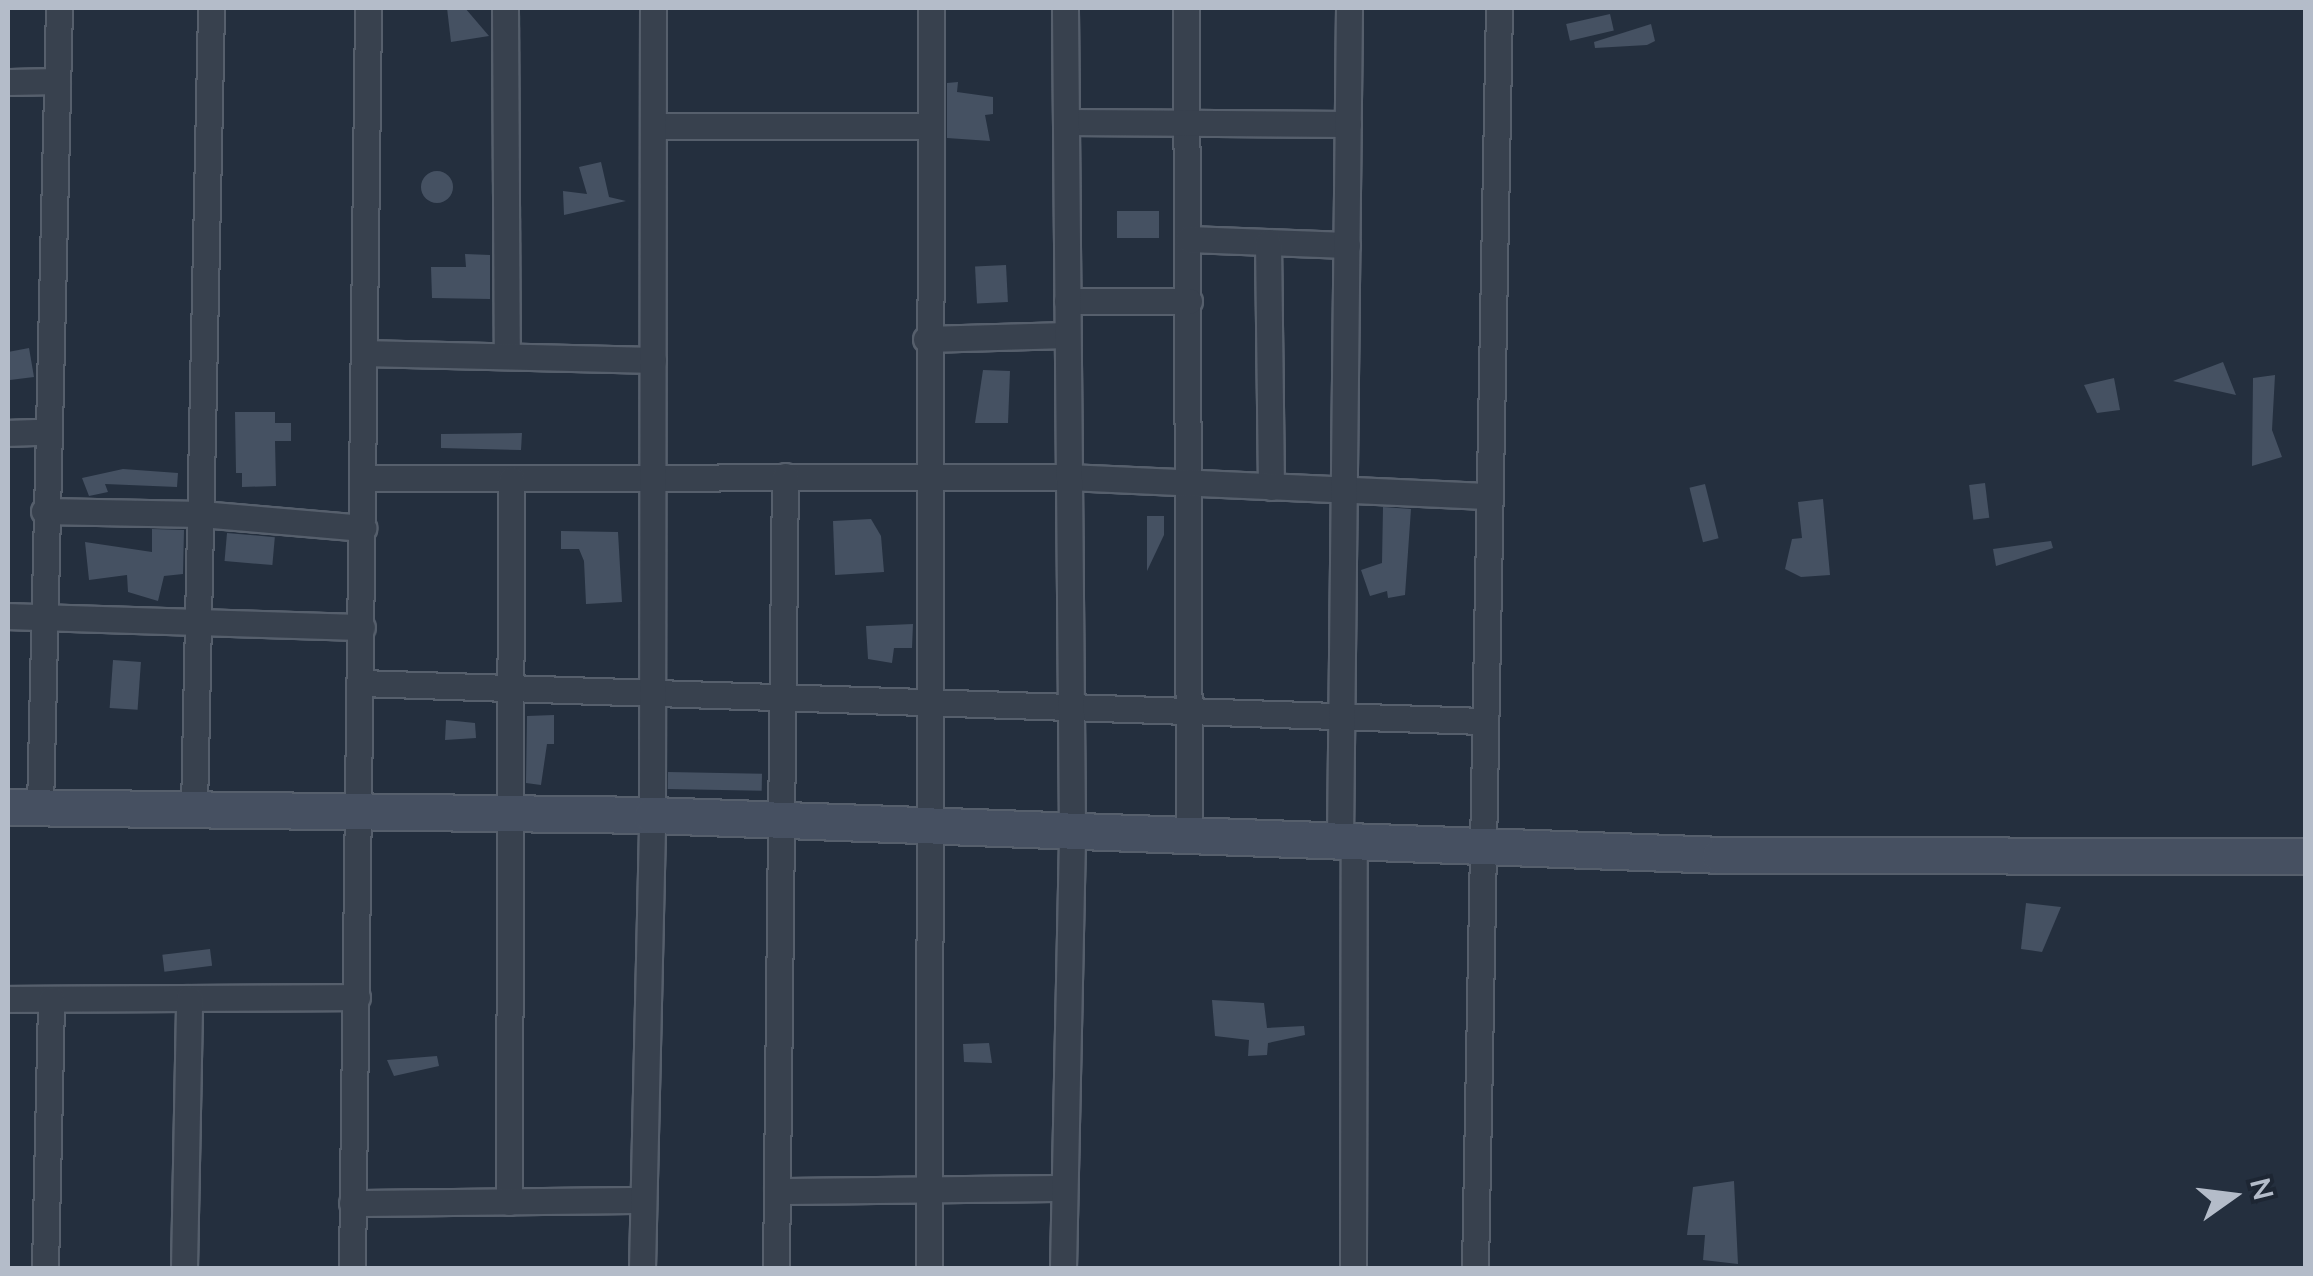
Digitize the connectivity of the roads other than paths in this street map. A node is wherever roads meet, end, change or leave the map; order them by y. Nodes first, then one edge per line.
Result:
1 (60, 8) edge
2 (211, 8) edge
3 (368, 8) edge
4 (506, 8) edge
5 (653, 8) edge
6 (931, 8) edge
7 (1065, 8) edge
8 (1186, 8) edge
9 (1349, 8) edge
10 (1499, 8) edge
11 (8, 82) edge
12 (57, 82) junction
13 (1187, 121) junction
14 (1066, 122) junction
15 (1348, 124) junction
16 (653, 126) junction
17 (930, 126) junction
18 (1188, 240) junction
19 (1268, 242) junction
20 (1348, 244) junction
21 (1189, 300) junction
22 (1067, 301) junction
23 (1068, 335) junction
24 (926, 339) junction
25 (365, 353) junction
26 (508, 356) junction
27 (652, 360) junction
28 (45, 432) junction
29 (8, 433) edge
30 (652, 476) junction
31 (785, 476) junction
32 (925, 476) junction
33 (1069, 477) junction
34 (364, 478) junction
35 (511, 478) junction
36 (1188, 481) junction
37 (1270, 487) junction
38 (1346, 492) junction
39 (1490, 496) junction
40 (44, 510) junction
41 (201, 514) junction
42 (363, 528) junction
43 (8, 616) edge
44 (42, 617) junction
45 (199, 621) junction
46 (362, 627) junction
47 (361, 683) junction
48 (509, 688) junction
49 (652, 691) junction
50 (784, 697) junction
51 (928, 700) junction
52 (1070, 703) junction
53 (1188, 710) junction
54 (1342, 716) junction
55 (1484, 721) junction
56 (24, 808) edge
57 (194, 808) junction
58 (358, 808) junction
59 (508, 812) junction
60 (652, 815) junction
61 (783, 820) junction
62 (933, 824) junction
63 (1072, 829) junction
64 (1189, 834) junction
65 (1347, 839) junction
66 (1483, 844) junction
67 (2306, 856) edge
68 (357, 997) junction
69 (189, 998) junction
70 (8, 999) edge
71 (51, 999) junction
72 (930, 1188) junction
73 (1064, 1188) junction
74 (777, 1192) junction
75 (643, 1200) junction
76 (508, 1202) junction
77 (352, 1203) junction
78 (45, 1268) edge
79 (184, 1268) edge
80 (352, 1268) edge
81 (642, 1268) edge
82 (776, 1268) edge
83 (928, 1268) edge
84 (1062, 1268) edge
85 (1353, 1268) edge
86 (1475, 1268) edge

1 - 12 street
2 - 41 street
3 - 25 street
4 - 26 street
5 - 16 street
6 - 17 street
7 - 14 street
8 - 13 street
9 - 15 street
10 - 39 street
11 - 12 street
12 - 28 street
13 - 14 street
13 - 15 street
13 - 18 street
14 - 22 street
15 - 20 street
16 - 17 street
16 - 27 street
17 - 24 street
18 - 19 street
18 - 21 street
19 - 20 street
19 - 37 street
20 - 38 street
21 - 22 street
21 - 36 street
22 - 23 street
23 - 24 street
23 - 33 street
24 - 32 street
25 - 26 street
25 - 34 street
26 - 27 street
27 - 30 street
28 - 29 street
28 - 40 street
30 - 31 street
30 - 35 street
30 - 49 street
31 - 32 street
31 - 50 street
32 - 33 street
32 - 51 street
33 - 36 street
33 - 52 street
34 - 35 street
34 - 42 street
35 - 48 street
36 - 37 street
36 - 53 street
37 - 38 street
38 - 39 street
38 - 54 street
39 - 55 street
40 - 41 street
40 - 44 street
41 - 42 street
41 - 45 street
42 - 46 street
43 - 44 street
44 - 45 street
44 - 56 street
45 - 46 street
45 - 57 street
46 - 47 street
47 - 48 street
47 - 58 street
48 - 49 street
48 - 59 street
49 - 50 street
49 - 60 street
50 - 51 street
50 - 61 street
51 - 52 street
51 - 62 street
52 - 53 street
52 - 63 street
53 - 54 street
53 - 64 street
54 - 55 street
54 - 65 street
55 - 66 street
56 - 57 street
57 - 58 street
58 - 59 street
58 - 68 street
59 - 60 street
59 - 76 street
60 - 61 street
60 - 75 street
61 - 62 street
61 - 74 street
62 - 63 street
62 - 72 street
63 - 64 street
63 - 73 street
64 - 65 street
65 - 66 street
65 - 85 street
66 - 67 street
66 - 86 street
68 - 69 street
68 - 77 street
69 - 71 street
69 - 79 street
70 - 71 street
71 - 78 street
72 - 73 street
72 - 74 street
72 - 83 street
73 - 84 street
74 - 82 street
75 - 76 street
75 - 81 street
76 - 77 street
77 - 80 street

